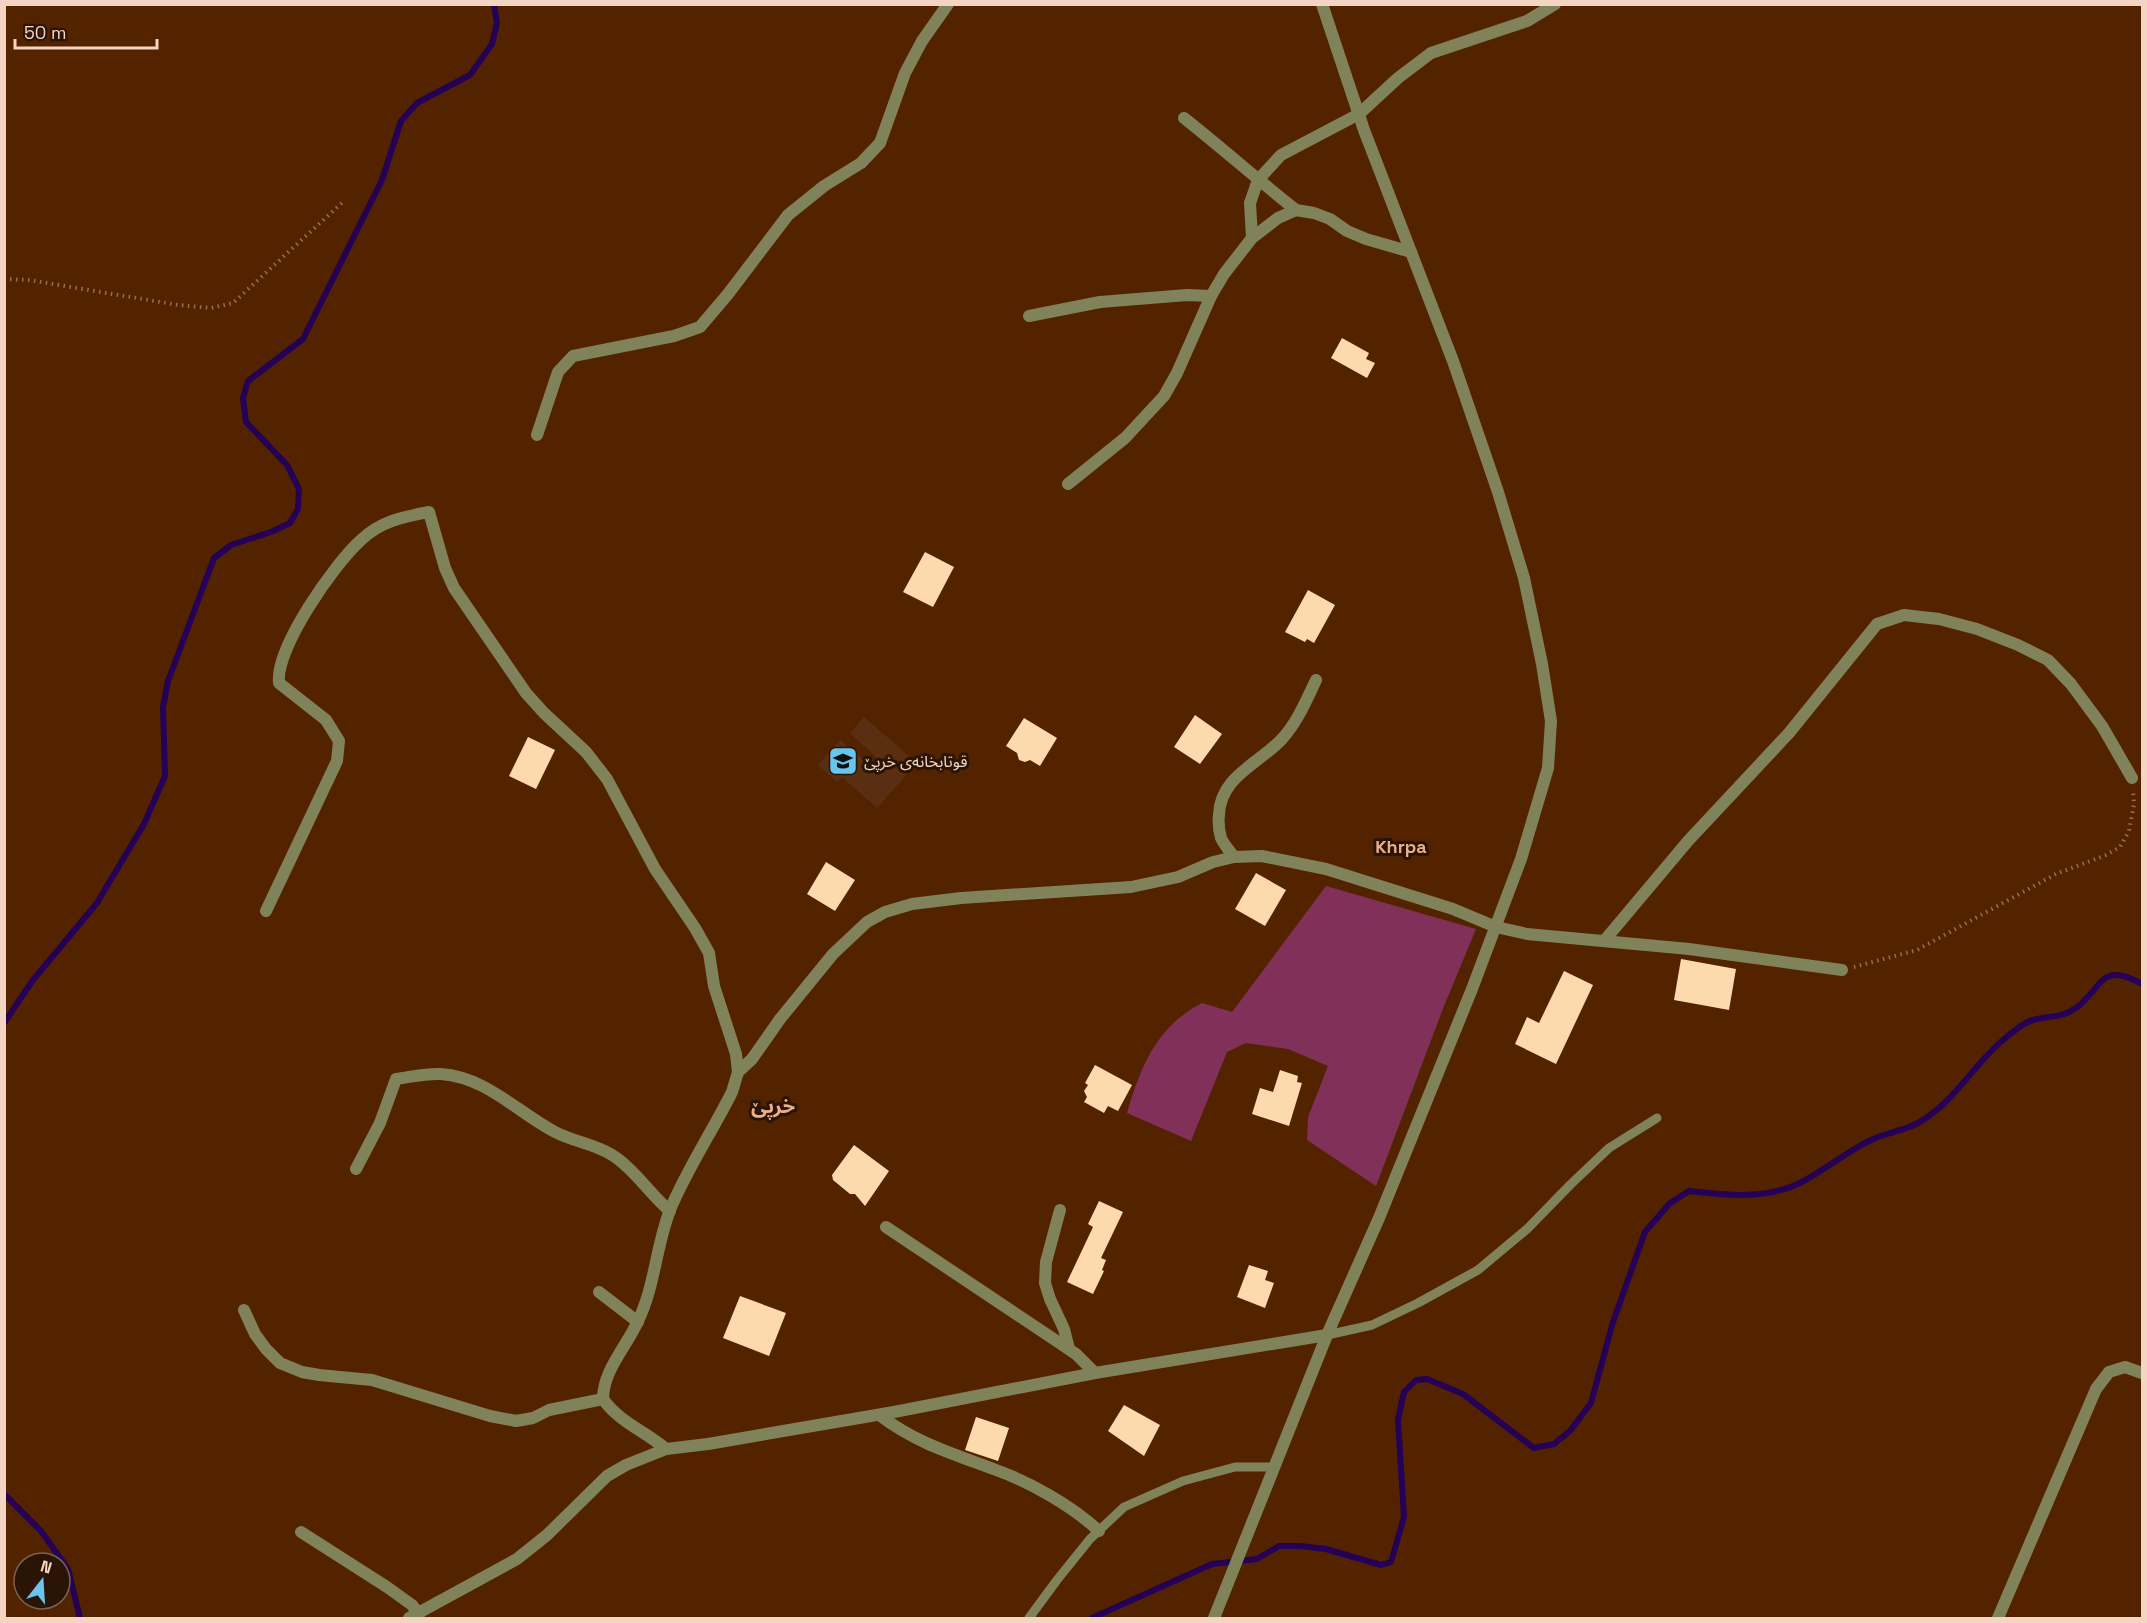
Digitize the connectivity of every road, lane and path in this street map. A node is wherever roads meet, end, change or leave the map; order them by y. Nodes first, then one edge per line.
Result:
1 (948, 4) edge
2 (1322, 4) edge
3 (1555, 4) edge
4 (1359, 114) junction
5 (1184, 118) dead end
6 (1258, 180) junction
7 (345, 200) dead end
8 (1296, 210) junction
9 (1252, 238) junction
10 (1411, 252) junction
11 (4, 279) edge
12 (1210, 296) junction
13 (1029, 316) dead end
14 (537, 435) dead end
15 (1068, 484) dead end
16 (1316, 681) dead end
17 (2132, 778) joint
18 (1234, 857) junction
19 (266, 912) dead end
20 (1496, 927) junction
21 (1604, 941) junction
22 (1842, 970) joint
23 (738, 1072) junction
24 (1657, 1118) dead end
25 (356, 1169) dead end
26 (1060, 1210) dead end
27 (670, 1211) junction
28 (886, 1227) dead end
29 (599, 1292) dead end
30 (243, 1310) dead end
31 (638, 1322) junction
32 (1327, 1335) junction
33 (1069, 1349) junction
34 (1095, 1373) junction
35 (2142, 1373) edge
36 (603, 1399) junction
37 (879, 1415) junction
38 (666, 1449) junction
39 (1275, 1467) junction
40 (1099, 1530) junction
41 (301, 1532) dead end
42 (414, 1616) edge
43 (1029, 1618) edge
44 (1214, 1618) edge
45 (1998, 1618) edge

1 - 14 street
2 - 4 street
3 - 4 street
4 - 6 street
4 - 10 street
5 - 6 street
6 - 8 street
6 - 9 street
7 - 11 path
8 - 9 street
8 - 10 street
9 - 12 street
10 - 20 street
12 - 13 street
12 - 15 street
16 - 18 street
17 - 21 street
17 - 22 path
18 - 20 street
18 - 23 street
19 - 23 street
20 - 21 street
20 - 32 street
21 - 22 street
23 - 27 street
24 - 32 lane
25 - 27 street
26 - 33 street
27 - 31 street
28 - 33 street
29 - 31 street
30 - 36 street
31 - 36 street
32 - 34 street
32 - 39 street
33 - 34 street
34 - 37 street
35 - 45 street
36 - 38 street
37 - 38 street
37 - 40 street
38 - 42 street
39 - 40 lane
39 - 44 street
40 - 43 lane
41 - 42 street

